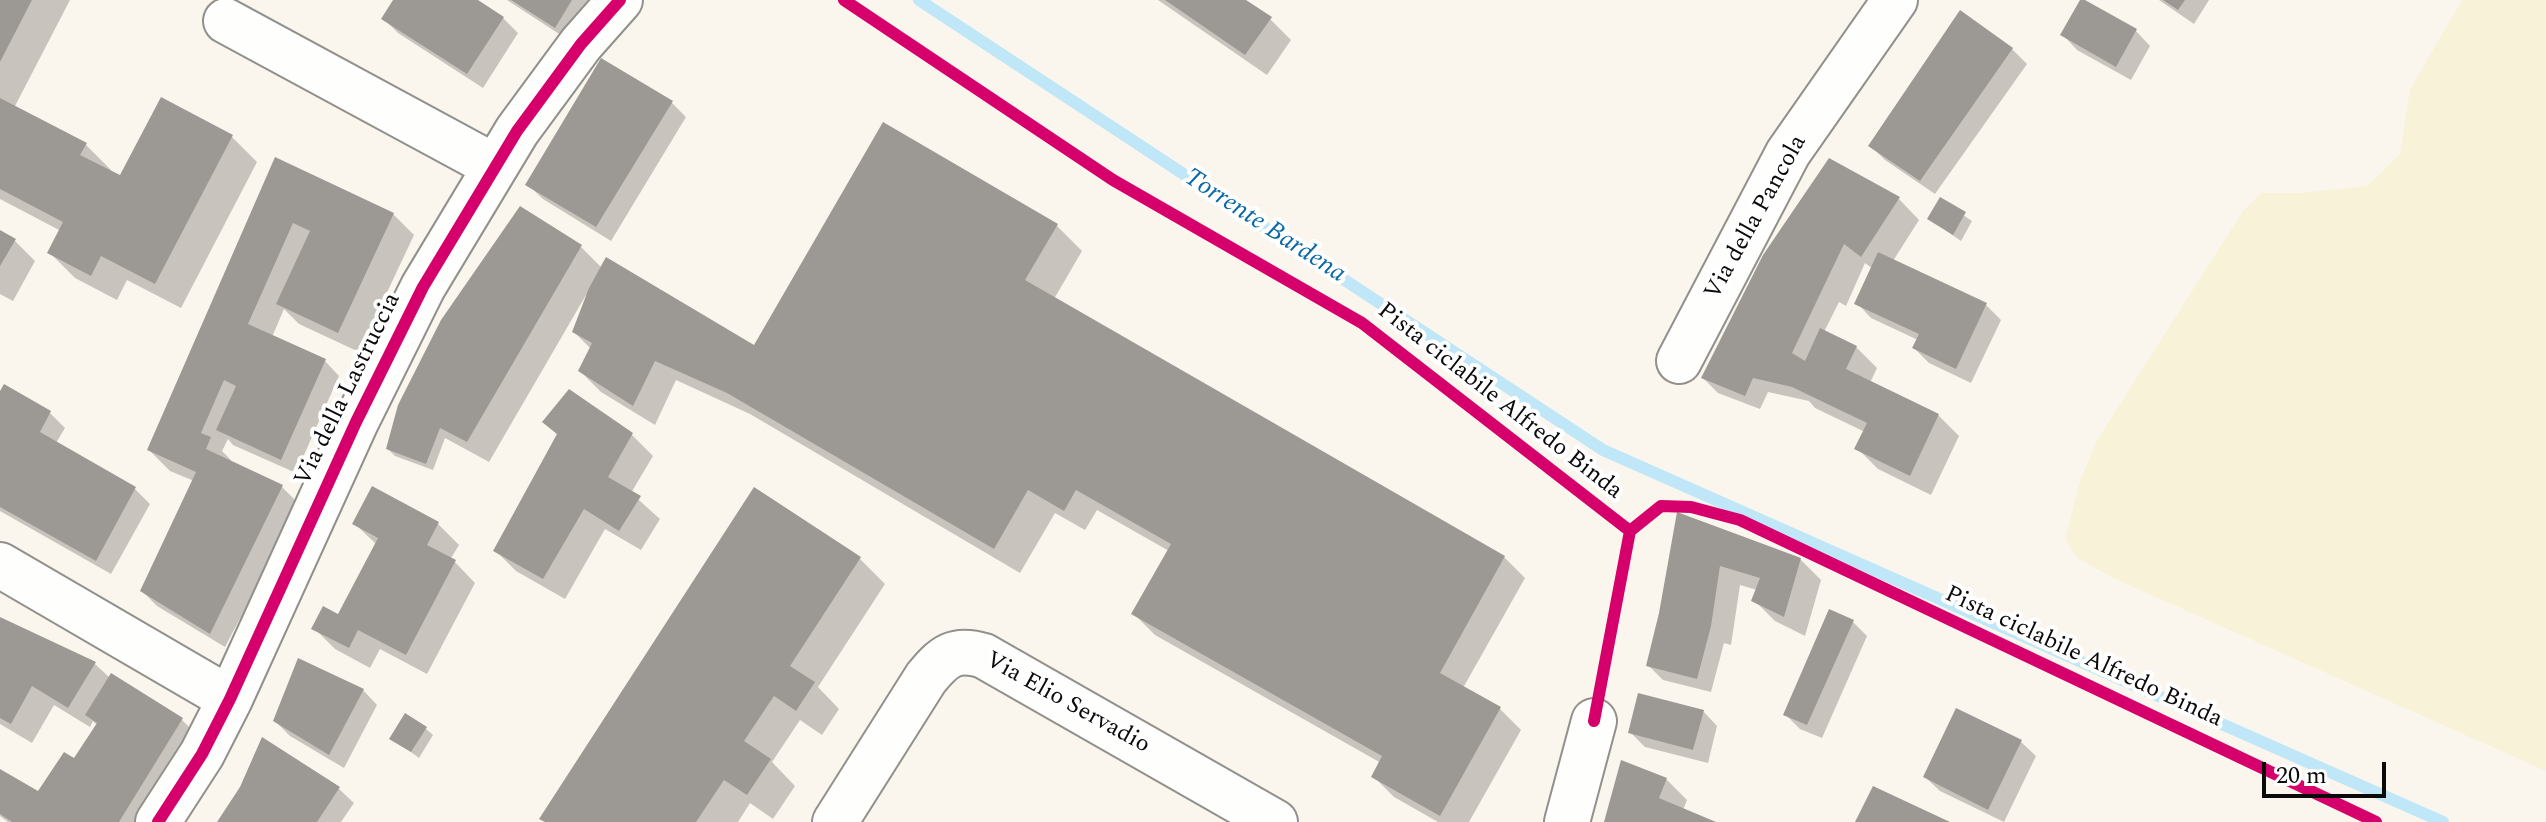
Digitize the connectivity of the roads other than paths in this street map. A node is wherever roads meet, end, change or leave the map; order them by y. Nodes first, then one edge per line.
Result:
1 (620, 0) edge
2 (1895, 0) edge
3 (226, 21) dead end
4 (494, 166) junction
5 (1679, 361) dead end
6 (0, 565) edge
7 (230, 699) junction
8 (1594, 721) dead end
9 (158, 822) edge
10 (835, 822) edge
11 (1275, 822) edge
12 (1567, 822) edge

1 - 4 street, Via della Lastruccia
2 - 5 street, Via della Pancola
3 - 4 street
4 - 7 street, Via della Lastruccia
6 - 7 street
7 - 9 street, Via della Lastruccia
8 - 12 street
10 - 11 street, Via Elio Servadio

